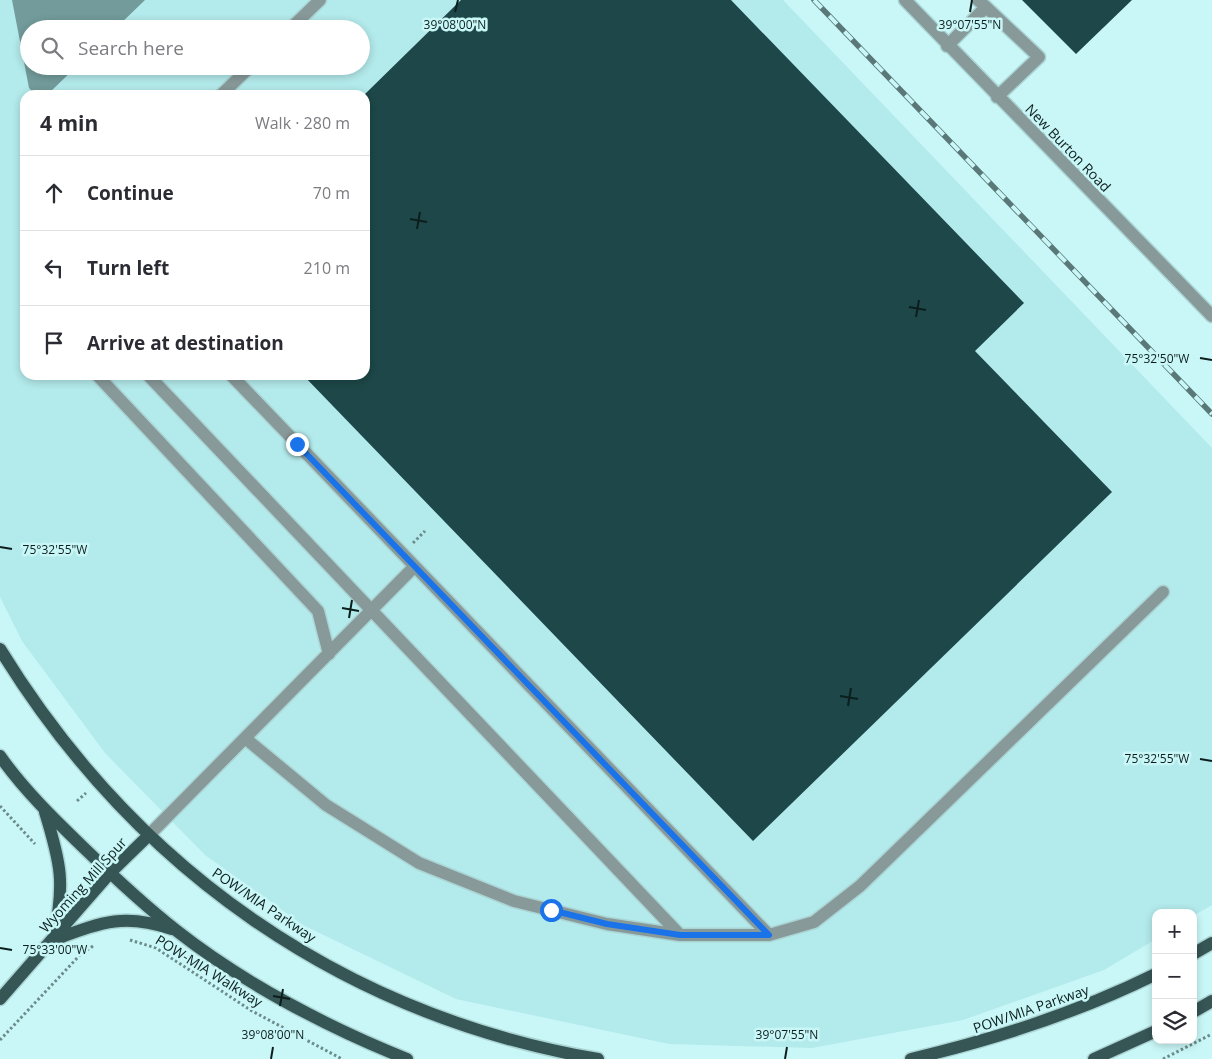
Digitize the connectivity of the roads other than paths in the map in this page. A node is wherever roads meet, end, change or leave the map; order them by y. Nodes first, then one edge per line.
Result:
1 (320, 0) edge
2 (905, 0) edge
3 (982, 4) edge
4 (299, 20) edge
5 (947, 46) junction
6 (242, 75) edge
7 (227, 90) edge
8 (997, 97) junction
9 (1212, 316) edge
10 (102, 380) edge
11 (153, 380) edge
12 (236, 380) edge
13 (414, 567) junction
14 (1162, 592) dead end
15 (371, 611) junction
16 (0, 649) edge
17 (329, 654) junction
18 (245, 738) junction
19 (0, 756) edge
20 (44, 809) junction
21 (148, 836) junction
22 (110, 873) junction
23 (177, 931) junction
24 (680, 935) junction
25 (769, 935) junction
26 (54, 940) junction
27 (1212, 943) edge
28 (1197, 952) edge
29 (1152, 976) edge
30 (0, 999) edge
31 (1212, 1001) edge
32 (1197, 1010) edge
33 (1152, 1033) edge
34 (407, 1059) edge
35 (598, 1059) edge
36 (911, 1059) edge
37 (1094, 1059) edge

1 - 4 street
2 - 5 street, New Burton Road
3 - 5 street
3 - 8 street
5 - 8 street, New Burton Road
6 - 7 street
8 - 9 street, New Burton Road
10 - 17 street
11 - 15 street
12 - 13 street
13 - 15 street
13 - 25 street
14 - 25 street
15 - 17 street
15 - 24 street
16 - 21 main road, POW/MIA Parkway
17 - 18 street
18 - 21 street
18 - 24 street
19 - 20 main road
20 - 22 main road
20 - 26 main road
21 - 22 main road, Wyoming Mill Spur
21 - 35 main road, POW/MIA Parkway
22 - 23 main road
22 - 26 main road, Wyoming Mill Spur
23 - 26 main road
23 - 34 main road
24 - 25 street
26 - 30 main road, Wyoming Mill Spur
27 - 28 main road
29 - 36 main road, POW/MIA Parkway
31 - 32 main road
33 - 37 main road

